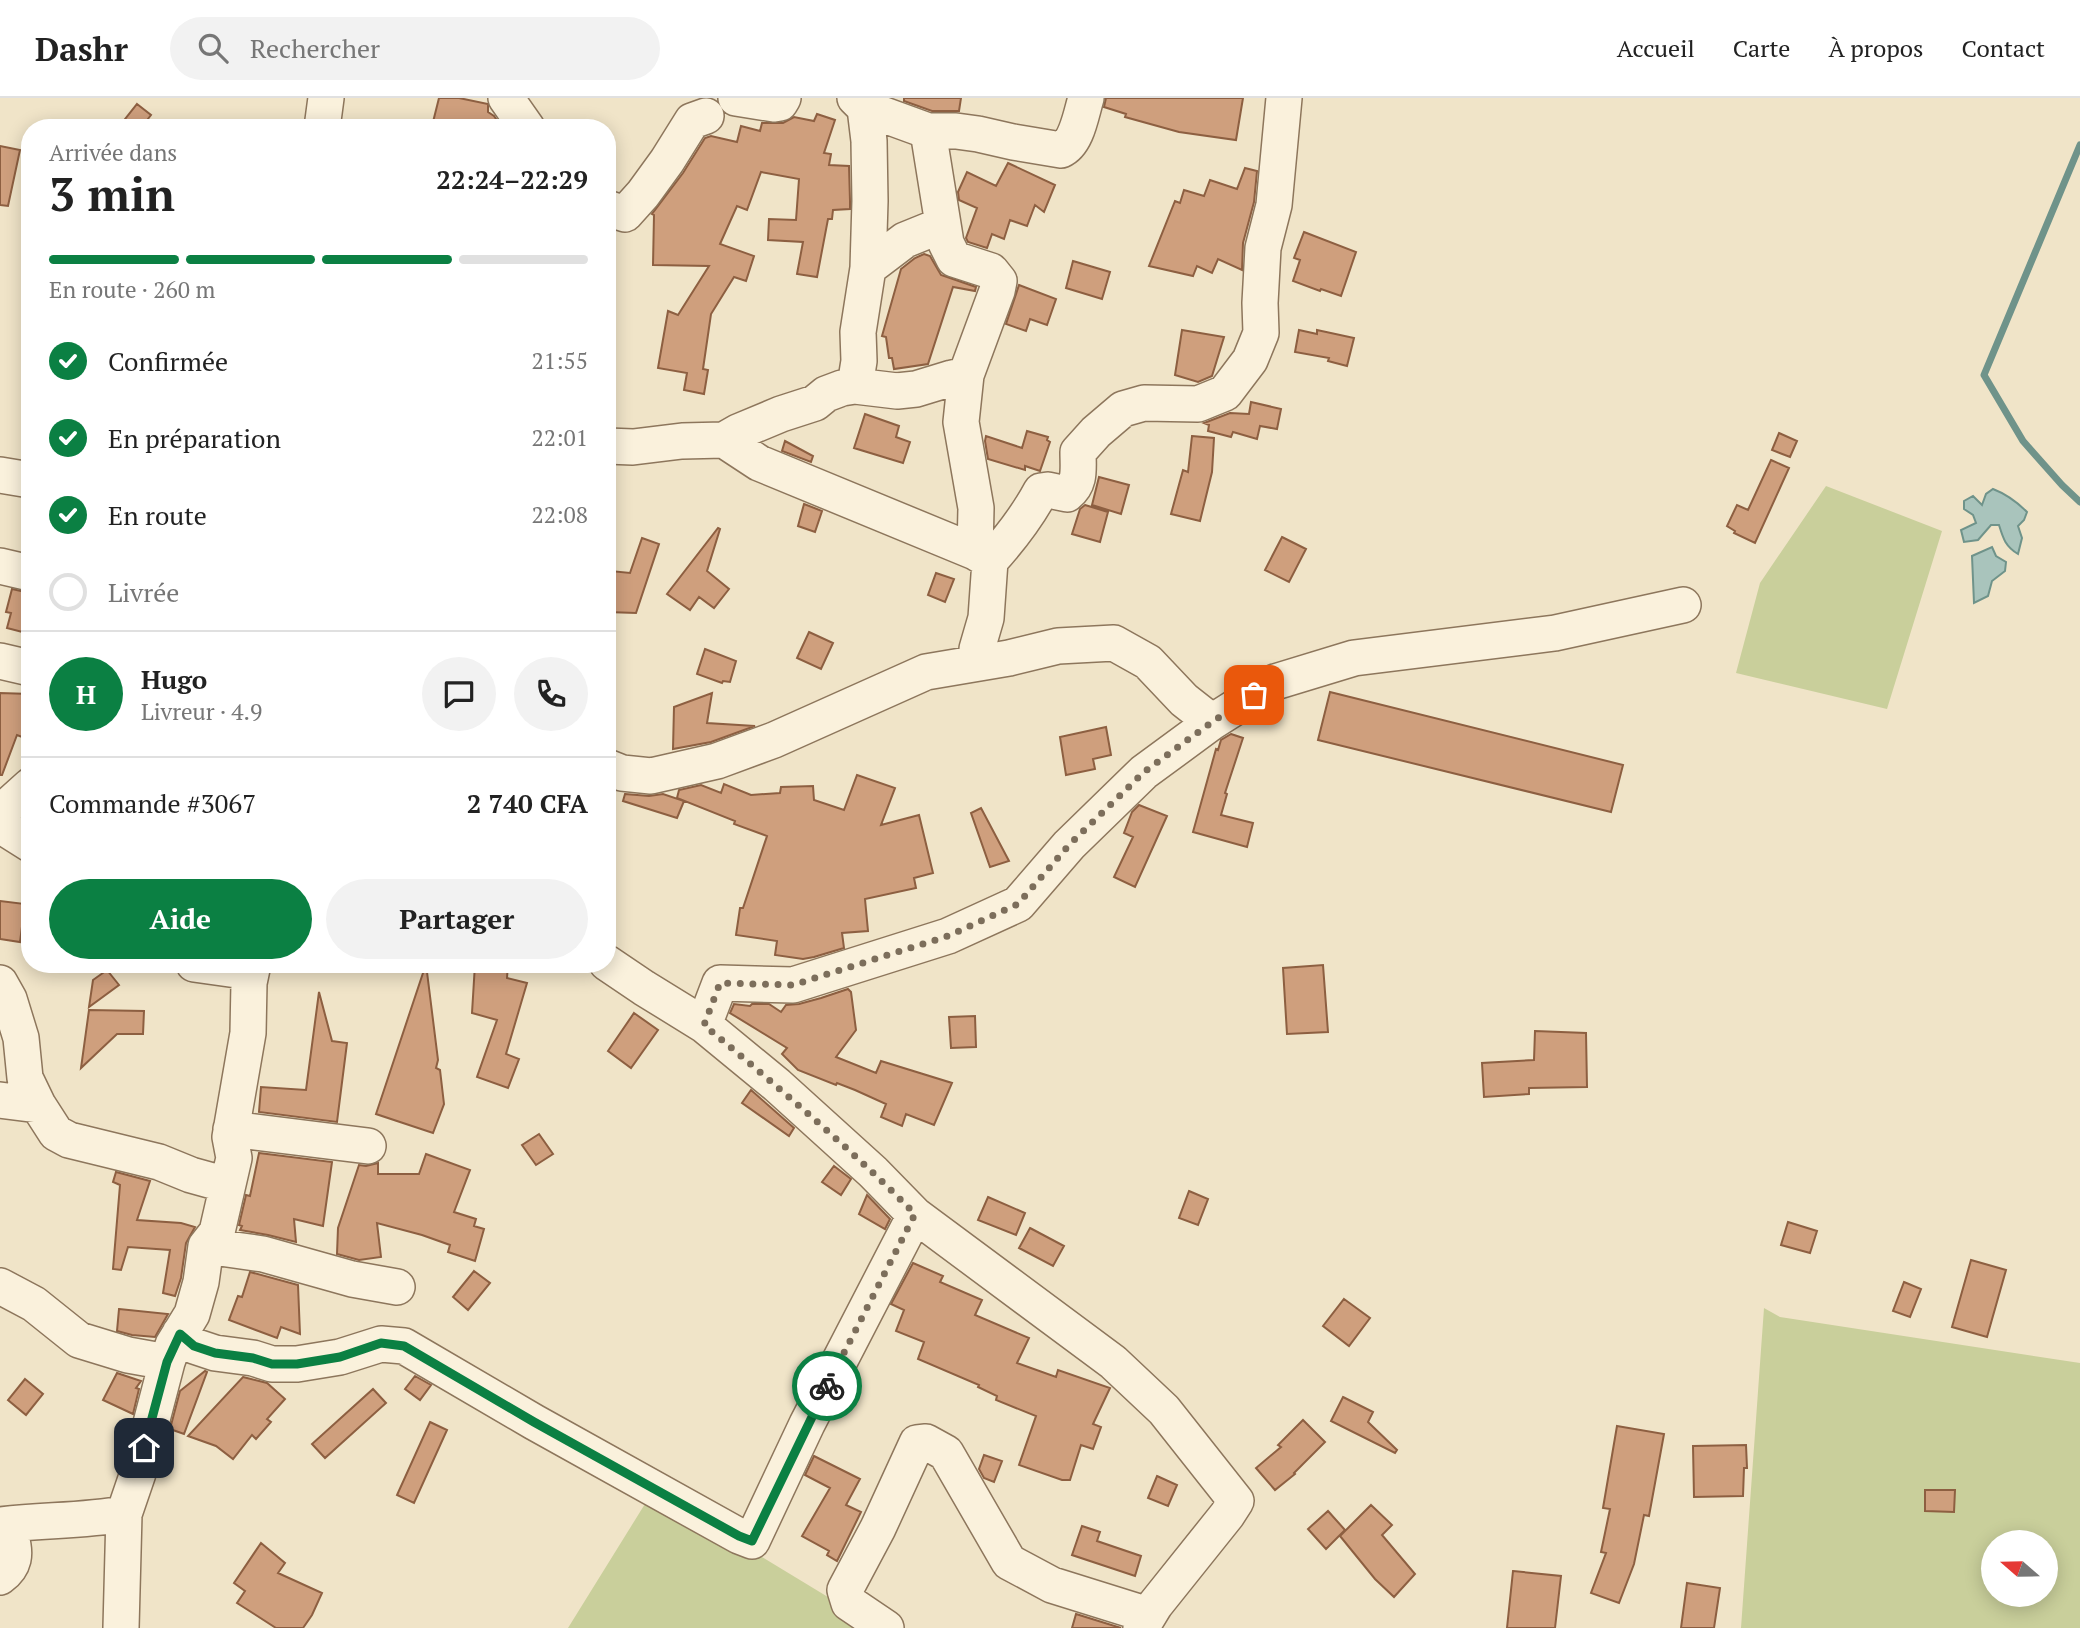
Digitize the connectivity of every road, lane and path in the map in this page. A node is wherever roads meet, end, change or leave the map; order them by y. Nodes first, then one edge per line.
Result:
1 (326, 98) edge
2 (506, 98) edge
3 (736, 98) edge
4 (783, 98) edge
5 (1086, 98) edge
6 (1284, 98) edge
7 (860, 103) edge
8 (706, 116) dead end
9 (323, 119) edge
10 (521, 119) edge
11 (928, 131) junction
12 (616, 211) edge
13 (942, 225) junction
14 (868, 268) junction
15 (966, 375) junction
16 (855, 386) junction
17 (724, 440) junction
18 (616, 446) edge
19 (0, 475) edge
20 (21, 478) edge
21 (983, 556) junction
22 (0, 566) edge
23 (21, 571) edge
24 (1683, 605) dead end
25 (0, 661) edge
26 (976, 663) junction
27 (21, 666) edge
28 (1212, 722) junction
29 (616, 771) edge
30 (21, 794) edge
31 (0, 813) edge
32 (0, 825) edge
33 (21, 839) edge
34 (616, 969) edge
35 (252, 973) edge
36 (0, 983) edge
37 (704, 1025) junction
38 (0, 1100) edge
39 (38, 1105) junction
40 (231, 1129) junction
41 (368, 1146) dead end
42 (227, 1185) junction
43 (915, 1214) junction
44 (206, 1246) junction
45 (0, 1286) edge
46 (397, 1287) dead end
47 (173, 1348) junction
48 (124, 1514) junction
49 (0, 1525) edge
50 (0, 1531) edge
51 (0, 1577) edge
52 (1145, 1621) edge
53 (121, 1628) edge
54 (886, 1628) edge

1 - 9 street
2 - 10 street
3 - 4 street
5 - 11 street
6 - 21 street
7 - 11 street
7 - 14 street
8 - 12 street
11 - 13 street
13 - 14 street
13 - 15 street
14 - 16 street
15 - 16 street
15 - 21 street
16 - 17 street
17 - 18 street
17 - 21 street
19 - 20 street
21 - 26 street
22 - 23 street
24 - 28 street
25 - 27 street
26 - 28 street
26 - 29 street
28 - 37 street
30 - 31 street
32 - 33 street
34 - 37 street
35 - 40 street
36 - 39 street
37 - 43 street
38 - 39 street
39 - 42 street
40 - 41 street
40 - 42 street
42 - 44 street
43 - 47 street
43 - 52 street
44 - 46 street
44 - 47 street
45 - 47 street
47 - 48 street
48 - 49 street
48 - 53 street
50 - 51 street
52 - 54 street

